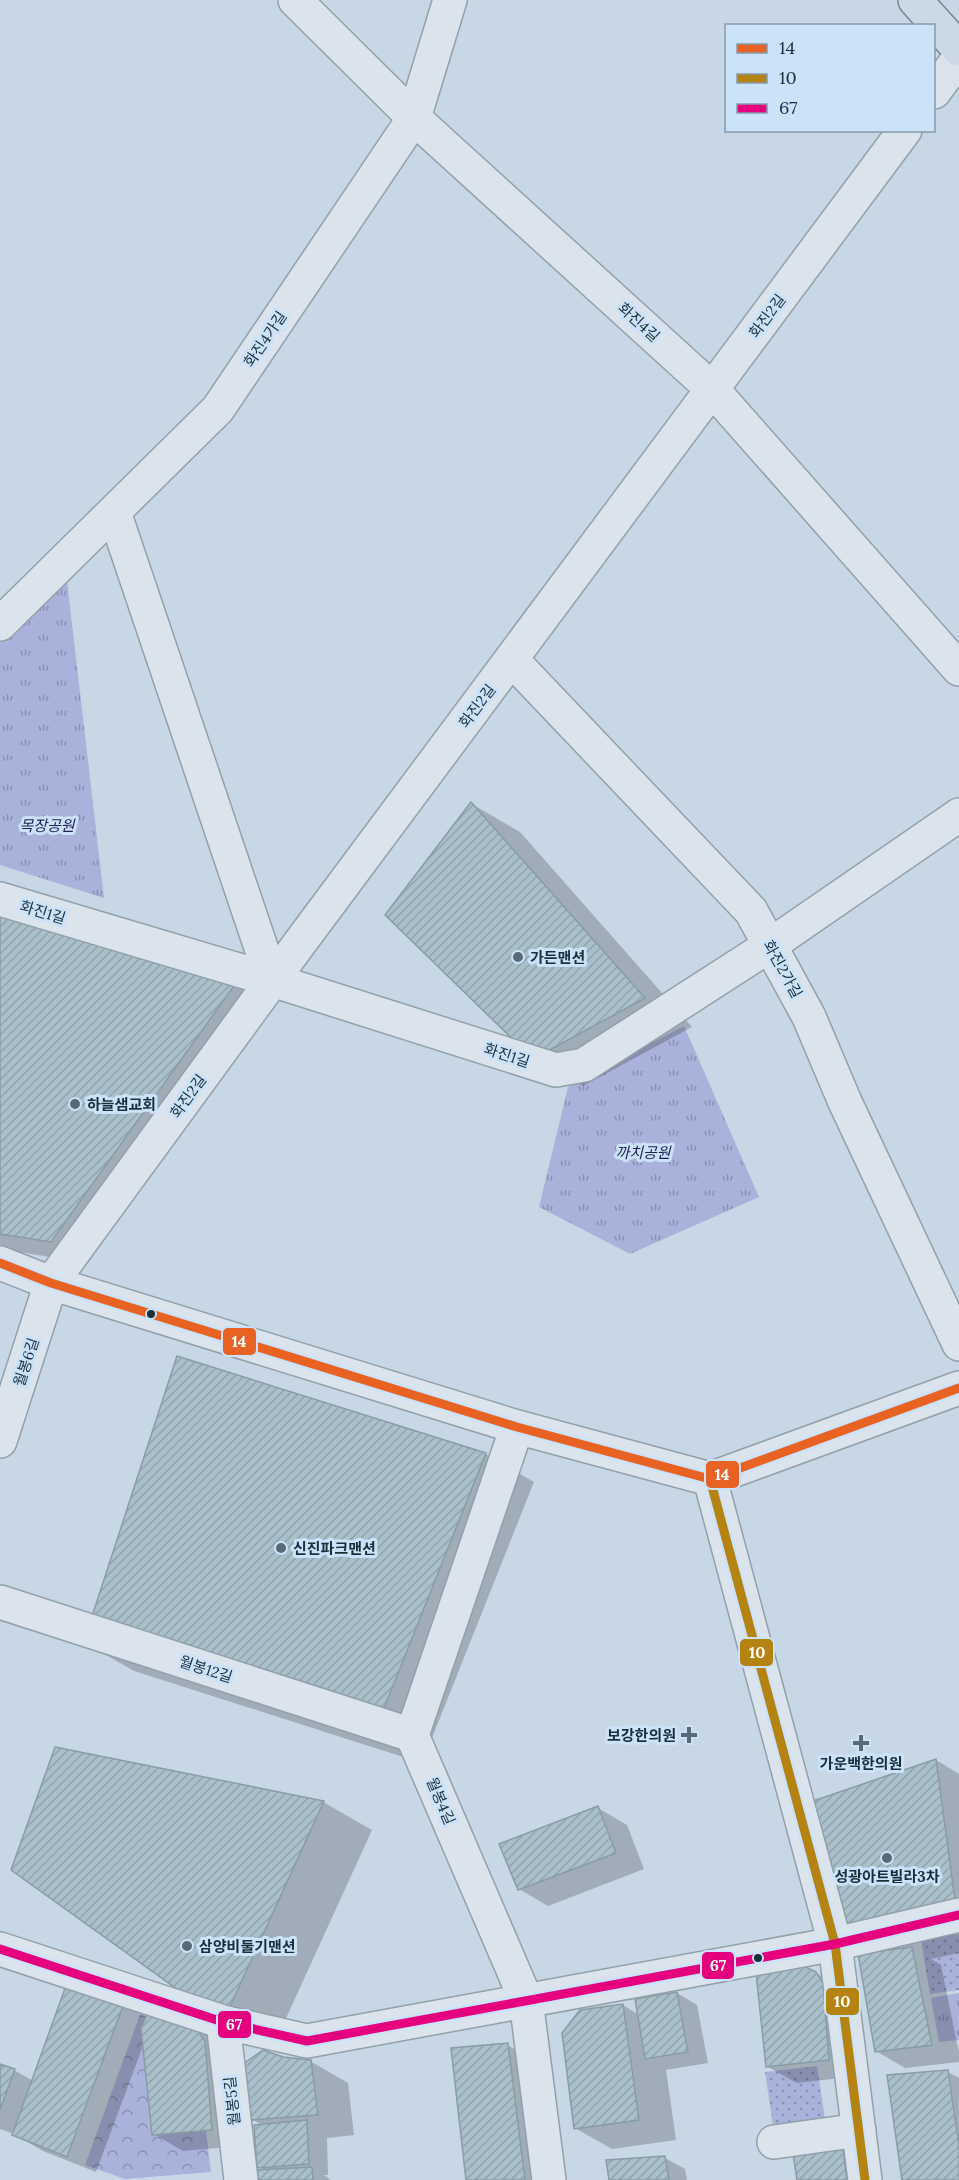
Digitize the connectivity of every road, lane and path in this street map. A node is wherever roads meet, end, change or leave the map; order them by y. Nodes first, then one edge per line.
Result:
1 (295, 0) edge
2 (450, 0) edge
3 (915, 0) edge
4 (959, 49) edge
5 (959, 58) edge
6 (935, 89) edge
7 (414, 118) junction
8 (904, 132) edge
9 (712, 389) junction
10 (114, 512) junction
11 (0, 624) edge
12 (511, 659) junction
13 (959, 669) edge
14 (959, 815) edge
15 (0, 899) edge
16 (769, 946) junction
17 (272, 981) junction
18 (0, 1263) edge
19 (51, 1283) junction
20 (959, 1344) edge
21 (959, 1388) edge
22 (517, 1427) junction
23 (0, 1441) edge
24 (710, 1479) junction
25 (0, 1602) edge
26 (412, 1735) junction
27 (959, 1915) edge
28 (835, 1944) junction
29 (0, 1949) edge
30 (526, 2000) junction
31 (223, 2022) junction
32 (859, 2130) junction
33 (774, 2142) dead end
34 (241, 2180) edge
35 (549, 2180) edge
36 (865, 2180) edge

1 - 7 street, 화진4길
2 - 7 street, 화진4가길
3 - 4 main road
5 - 6 street
7 - 9 street, 화진4길
7 - 10 street, 화진4가길
8 - 9 street, 화진2길
9 - 12 street, 화진2길
9 - 13 street, 화진4길
10 - 11 street, 화진4가길
10 - 17 street
12 - 16 street, 화진2가길
12 - 17 street, 화진2길
14 - 16 street, 화진1길
15 - 17 street, 화진1길
16 - 17 street, 화진1길
16 - 20 street, 화진2가길
17 - 19 street, 화진2길
18 - 19 street
19 - 22 street
19 - 23 street, 월봉6길
21 - 24 street
22 - 24 street
22 - 26 street
24 - 28 street
25 - 26 street, 월봉12길
26 - 30 street, 월봉4길
27 - 28 street
28 - 30 street
28 - 32 street
29 - 31 street
30 - 31 street
30 - 35 street, 월봉4길
31 - 34 street, 월봉5길
32 - 33 street
32 - 36 street

